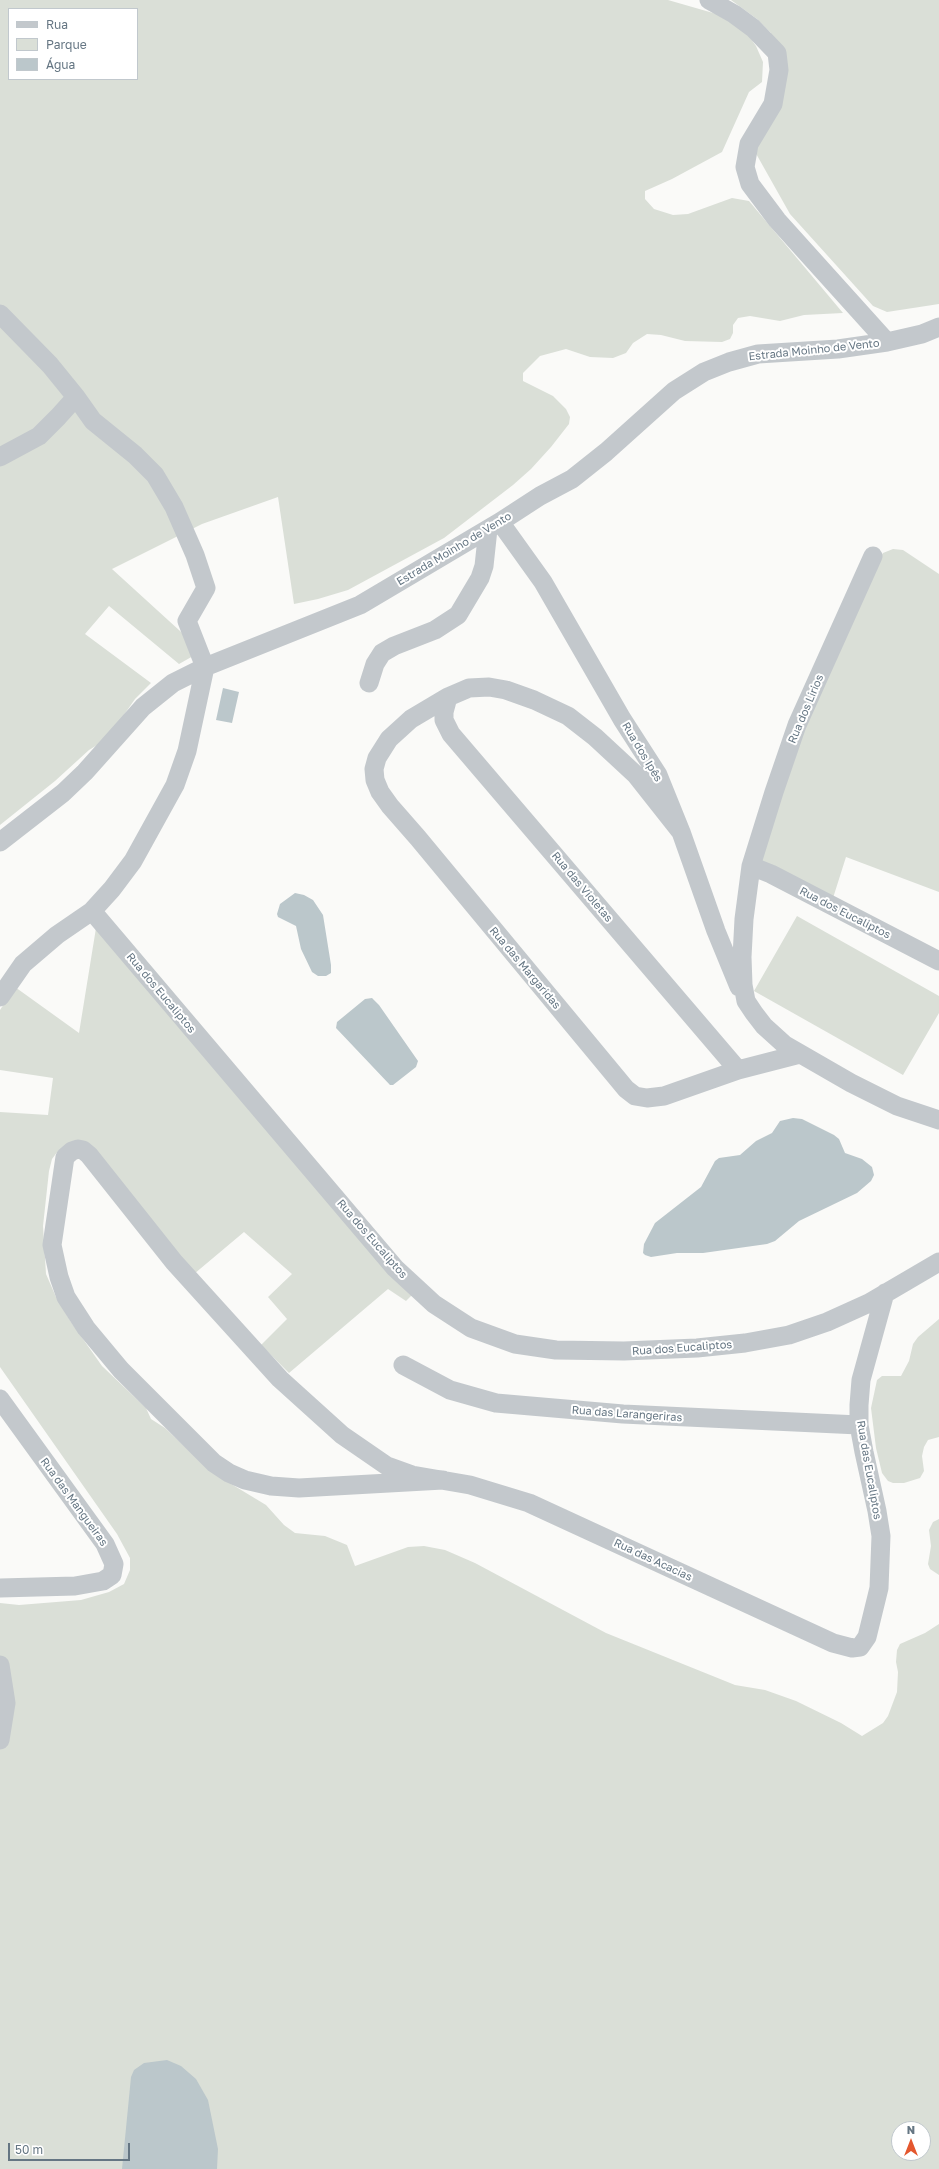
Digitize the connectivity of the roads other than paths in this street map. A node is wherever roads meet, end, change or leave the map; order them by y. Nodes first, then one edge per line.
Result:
1 (709, 0) edge
2 (0, 314) edge
3 (939, 327) edge
4 (887, 342) junction
5 (76, 396) junction
6 (0, 457) edge
7 (494, 525) junction
8 (874, 556) dead end
9 (205, 667) junction
10 (369, 683) dead end
11 (448, 697) junction
12 (681, 832) junction
13 (0, 842) edge
14 (751, 866) junction
15 (92, 911) junction
16 (939, 961) edge
17 (0, 997) edge
18 (746, 1001) junction
19 (800, 1054) junction
20 (738, 1070) junction
21 (939, 1120) edge
22 (939, 1262) edge
23 (885, 1293) junction
24 (403, 1365) dead end
25 (0, 1399) edge
26 (859, 1425) junction
27 (443, 1480) junction
28 (0, 1588) edge
29 (860, 1647) joint
30 (0, 1666) edge
31 (0, 1740) edge

1 - 4 street
2 - 5 street
3 - 4 street, Estrada Moinho de Vento
4 - 7 street, Estrada Moinho de Vento
5 - 6 street
5 - 9 street
7 - 9 street, Estrada Moinho de Vento
7 - 10 street
7 - 12 street, Rua dos Ipês
8 - 14 street, Rua dos Lirios
9 - 13 street, Estrada Moinho de Vento
9 - 15 street
11 - 12 street, Rua das Margaridas
11 - 20 street, Rua das Violetas
11 - 20 street, Rua das Margaridas
12 - 18 street, Rua dos Ipês
14 - 16 street, Rua dos Eucaliptos
14 - 18 street, Rua dos Lirios
15 - 17 street
15 - 23 street, Rua dos Eucaliptos
18 - 19 street
19 - 20 street, Rua das Margaridas
19 - 21 street
22 - 23 street, Rua dos Eucaliptos
23 - 26 street, Rua das Eucaliptos
24 - 26 street, Rua das Larangeriras
25 - 28 street, Rua das Mangueiras
26 - 29 street, Rua das Eucaliptos
27 - 27 street
27 - 29 street, Rua das Acacias
30 - 31 street

